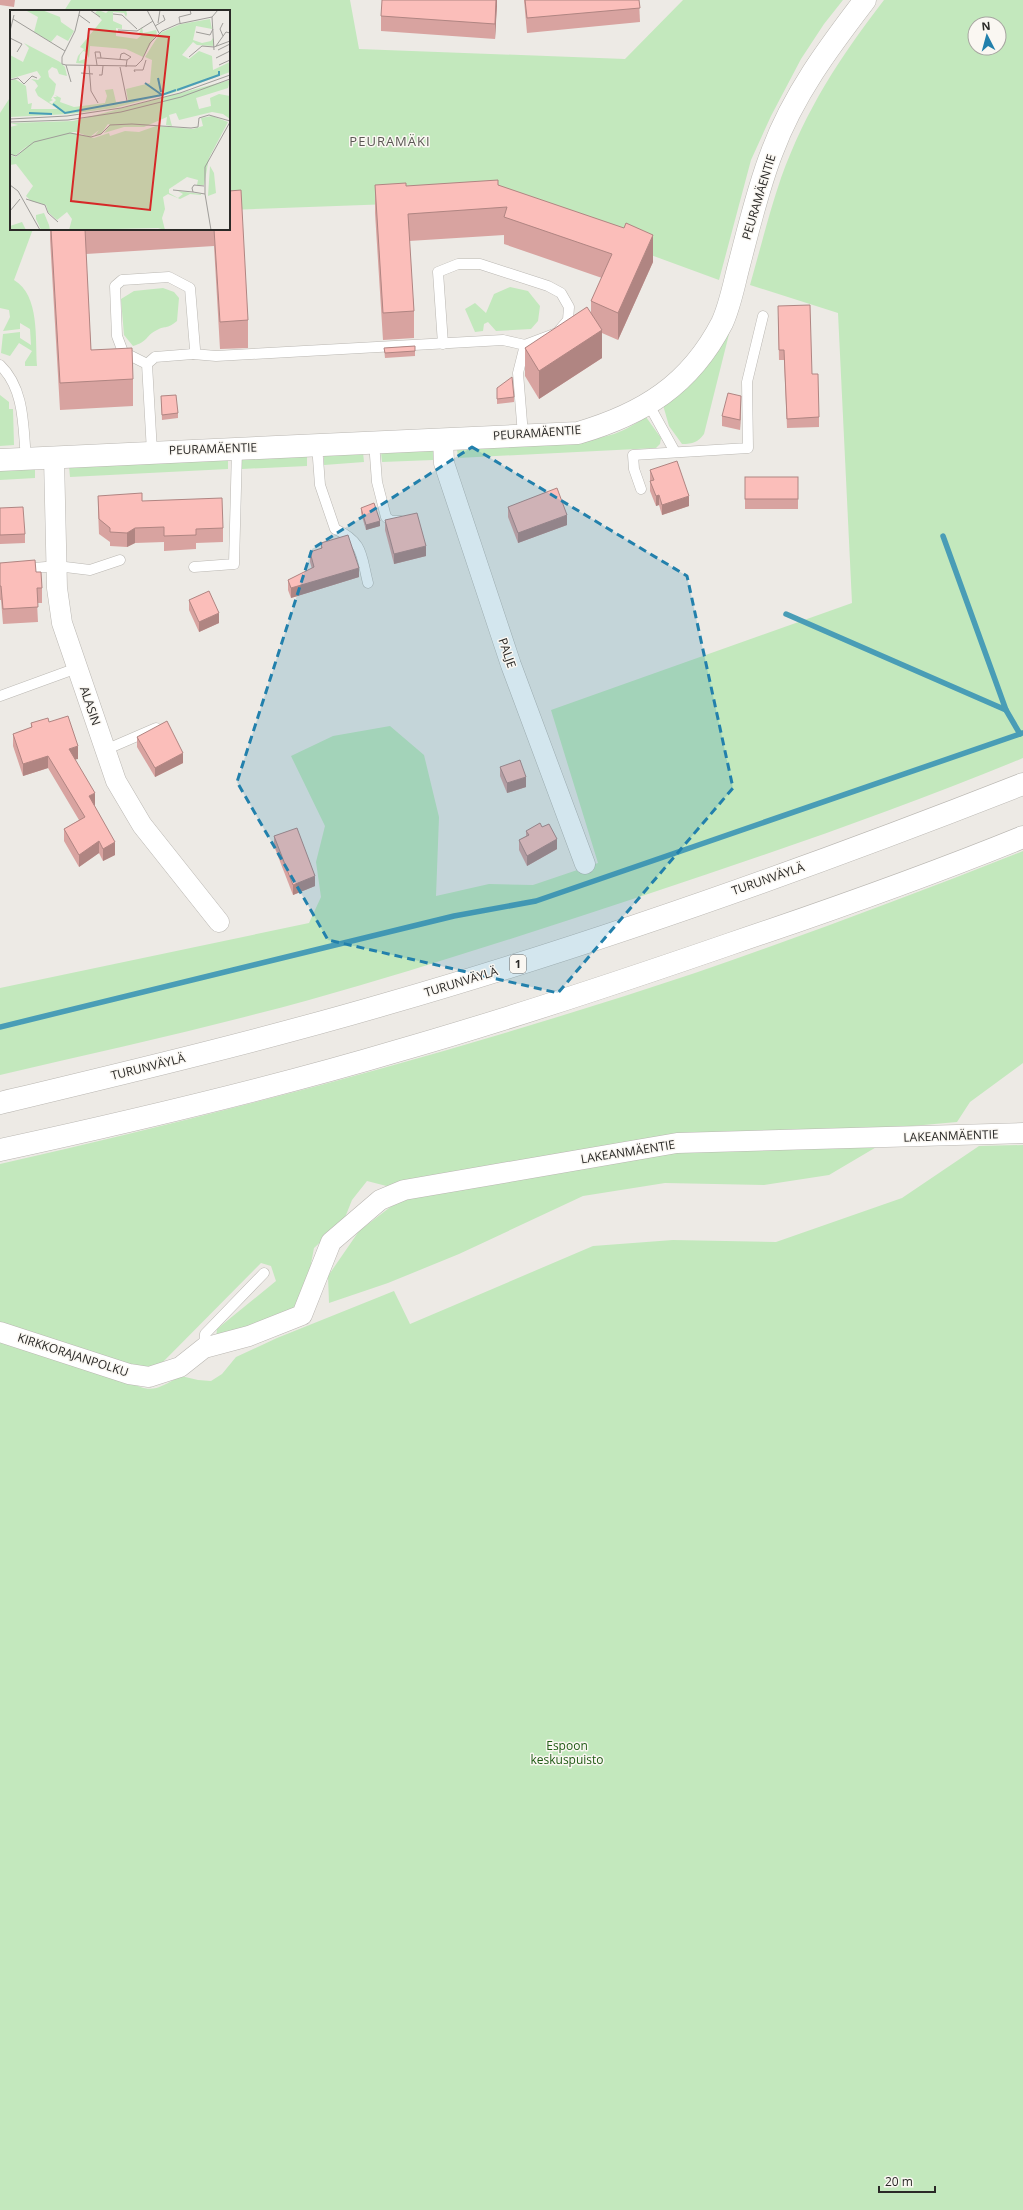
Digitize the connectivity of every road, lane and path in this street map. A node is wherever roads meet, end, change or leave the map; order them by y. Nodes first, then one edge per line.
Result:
1 (865, 0) edge
2 (763, 316) dead end
3 (443, 344) junction
4 (525, 345) junction
5 (193, 354) junction
6 (147, 364) junction
7 (0, 366) edge
8 (649, 405) junction
9 (522, 435) junction
10 (443, 439) junction
11 (374, 442) junction
12 (317, 445) junction
13 (237, 448) junction
14 (152, 452) junction
15 (675, 452) junction
16 (54, 458) junction
17 (26, 459) junction
18 (0, 460) edge
19 (641, 489) dead end
20 (410, 519) edge
21 (120, 560) dead end
22 (57, 566) junction
23 (194, 566) dead end
24 (0, 571) edge
25 (368, 583) dead end
26 (77, 668) junction
27 (0, 696) edge
28 (165, 725) edge
29 (105, 750) junction
30 (1023, 784) edge
31 (1023, 837) edge
32 (585, 864) dead end
33 (219, 922) dead end
34 (0, 1102) edge
35 (1023, 1133) edge
36 (0, 1150) edge
37 (264, 1273) dead end
38 (302, 1315) joint
39 (0, 1332) edge
40 (204, 1348) junction

1 - 8 main road, PEURAMÄENTIE
2 - 15 lane
3 - 4 lane
3 - 4 lane
3 - 5 lane
4 - 9 lane
5 - 6 lane
5 - 6 lane
6 - 14 lane
7 - 17 lane
8 - 9 main road, PEURAMÄENTIE
8 - 15 lane
9 - 10 main road, PEURAMÄENTIE
10 - 11 main road, PEURAMÄENTIE
10 - 32 street, PALJE
11 - 12 main road, PEURAMÄENTIE
11 - 20 lane
12 - 13 main road, PEURAMÄENTIE
12 - 25 lane
13 - 14 main road, PEURAMÄENTIE
13 - 23 lane
14 - 16 main road, PEURAMÄENTIE
15 - 19 lane
16 - 17 main road, PEURAMÄENTIE
16 - 22 street, ALASIN
17 - 18 main road, PEURAMÄENTIE
21 - 22 lane
22 - 24 lane
22 - 26 street, ALASIN
26 - 27 lane
26 - 29 street, ALASIN
28 - 29 lane
29 - 33 street, ALASIN
30 - 34 main road, TURUNVÄYLÄ / 1
31 - 36 main road
35 - 38 street, LAKEANMÄENTIE
37 - 40 lane
38 - 40 street, KIRKKORAJANPOLKU
39 - 40 street, KIRKKORAJANPOLKU

